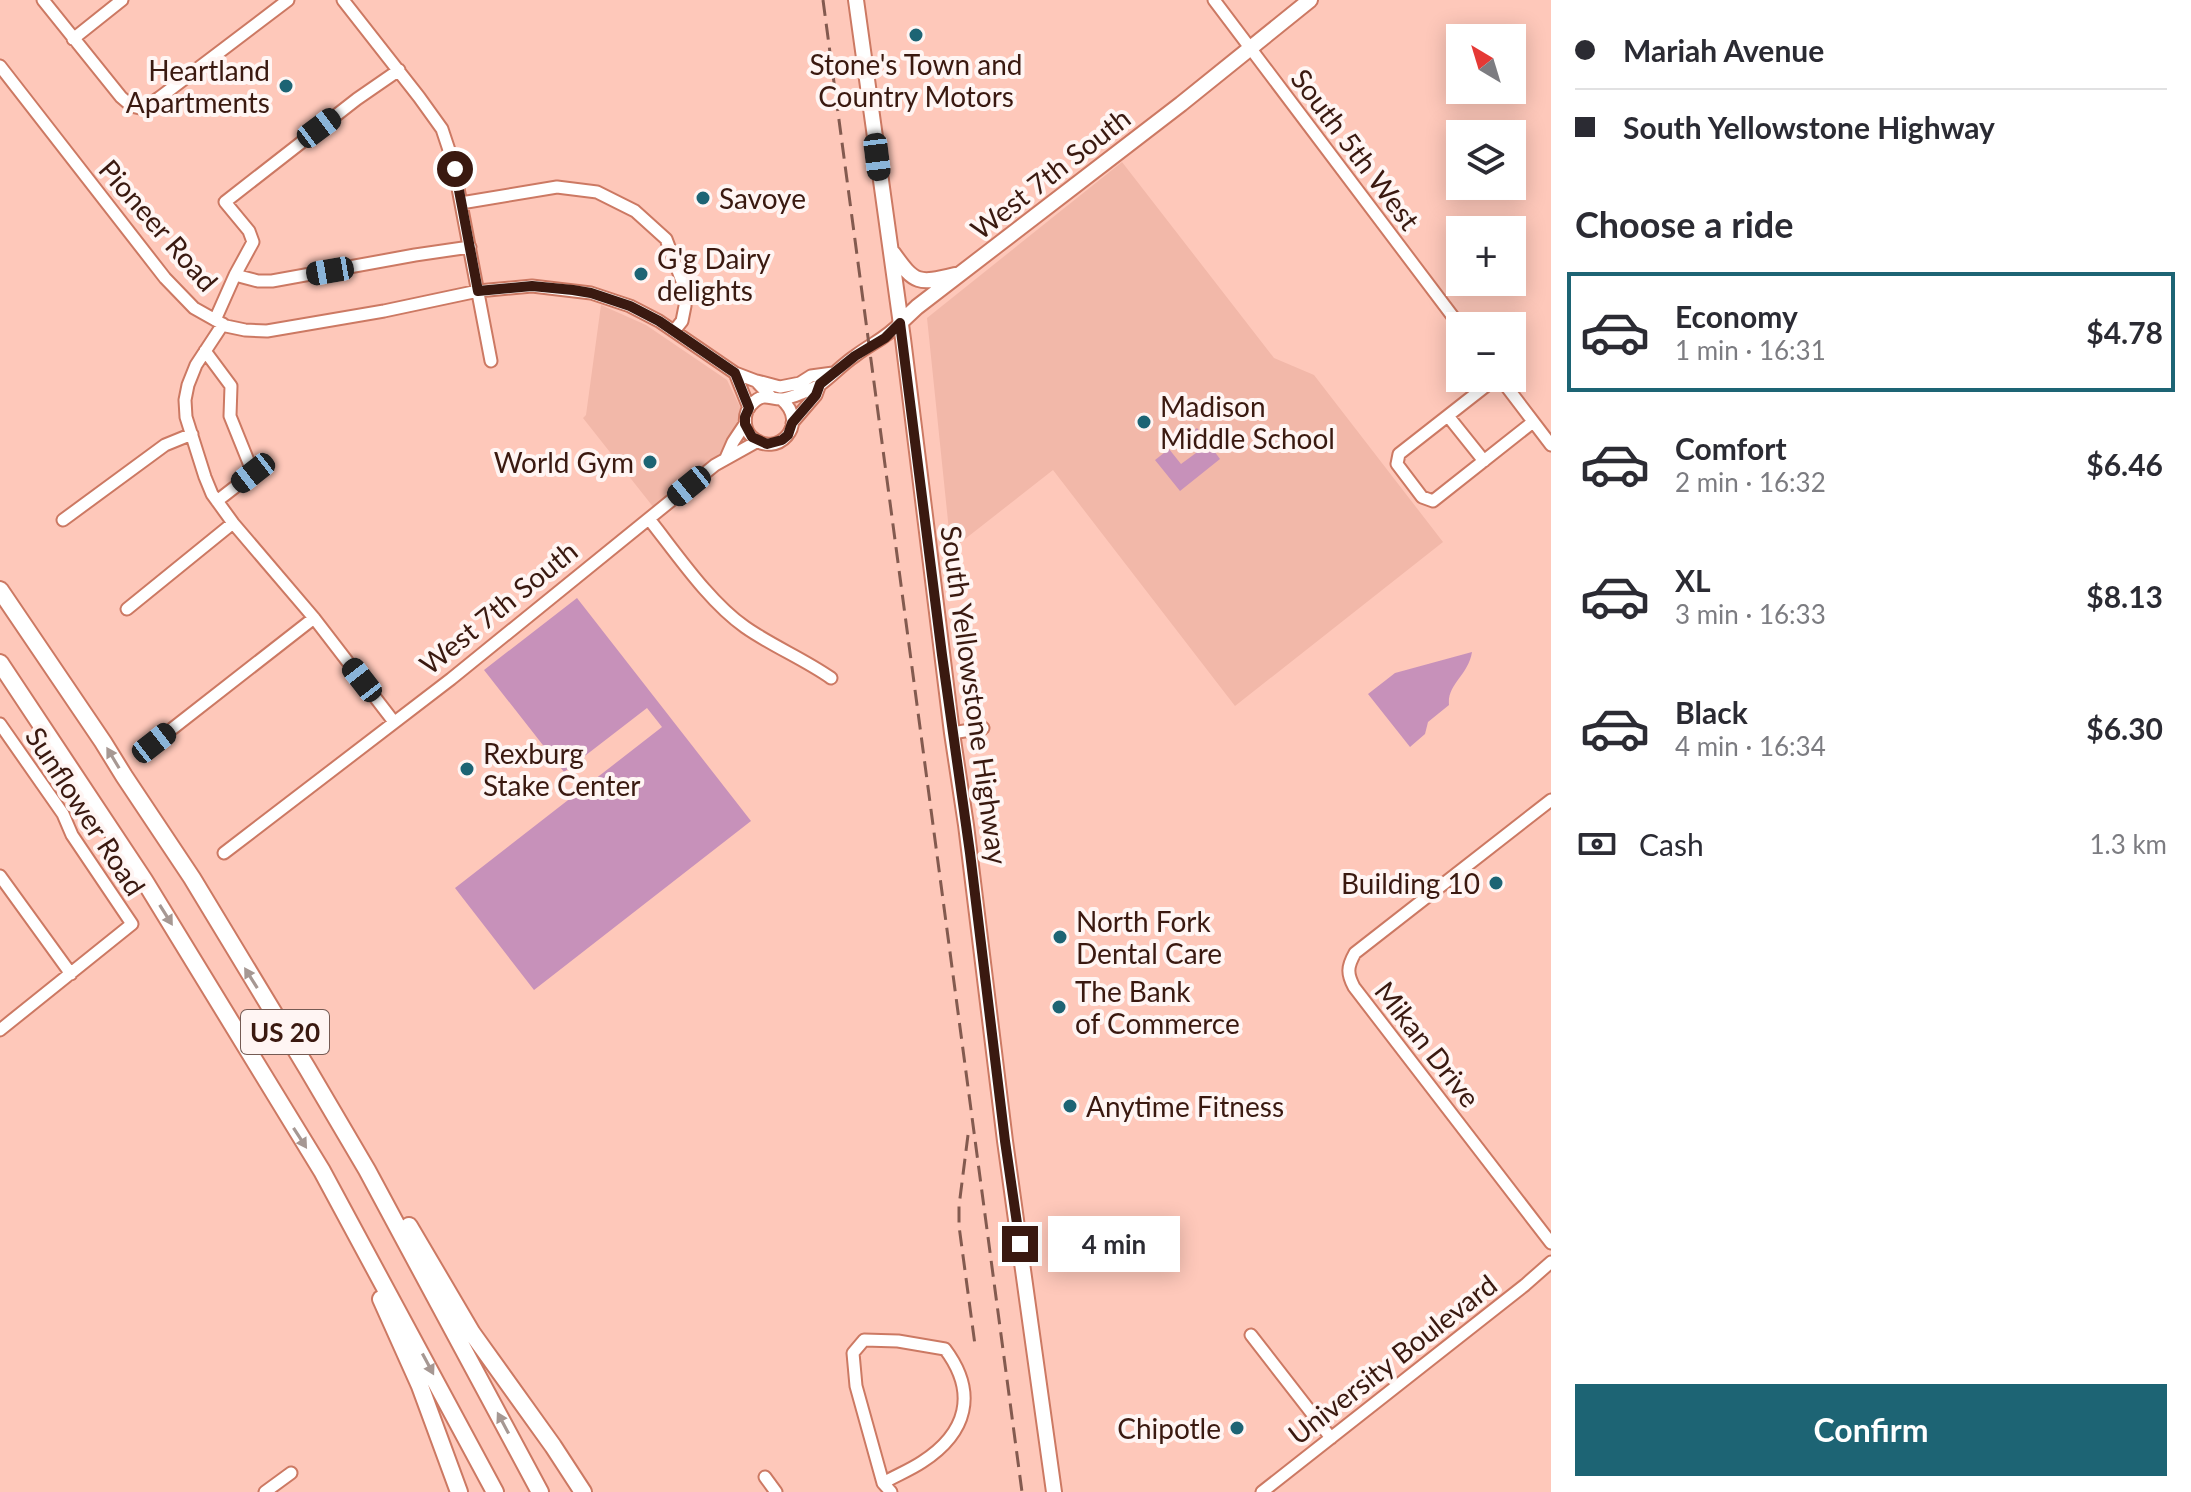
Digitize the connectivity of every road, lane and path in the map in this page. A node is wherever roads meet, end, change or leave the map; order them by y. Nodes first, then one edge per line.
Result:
1 (43, 0) edge
2 (122, 0) edge
3 (288, 0) edge
4 (343, 0) edge
5 (856, 0) edge
6 (1214, 0) edge
7 (1310, 0) edge
8 (73, 39) junction
9 (1250, 47) junction
10 (0, 66) edge
11 (399, 70) junction
12 (461, 203) junction
13 (470, 247) junction
14 (889, 247) junction
15 (963, 273) junction
16 (235, 275) junction
17 (478, 291) junction
18 (1449, 312) edge
19 (219, 322) junction
20 (900, 323) junction
21 (674, 331) junction
22 (205, 351) junction
23 (491, 361) dead end
24 (735, 373) junction
25 (833, 373) junction
26 (756, 381) junction
27 (820, 384) junction
28 (1480, 392) edge
29 (1509, 392) edge
30 (776, 398) junction
31 (749, 408) junction
32 (1448, 416) junction
33 (1533, 422) junction
34 (792, 423) junction
35 (745, 424) junction
36 (192, 434) junction
37 (758, 441) junction
38 (1551, 445) edge
39 (726, 458) junction
40 (1484, 461) junction
41 (217, 501) junction
42 (649, 519) junction
43 (63, 520) dead end
44 (233, 523) junction
45 (0, 590) edge
46 (127, 609) dead end
47 (314, 618) junction
48 (0, 663) edge
49 (831, 678) dead end
50 (394, 722) junction
51 (0, 724) edge
52 (983, 728) dead end
53 (952, 733) junction
54 (154, 743) dead end
55 (1551, 800) edge
56 (224, 853) dead end
57 (0, 876) edge
58 (71, 974) junction
59 (282, 1027) junction
60 (0, 1030) edge
61 (322, 1171) junction
62 (1551, 1243) edge
63 (1551, 1262) edge
64 (1251, 1335) dead end
65 (1331, 1438) junction
66 (291, 1473) dead end
67 (765, 1477) dead end
68 (887, 1487) edge
69 (265, 1492) edge
70 (459, 1492) edge
71 (495, 1492) edge
72 (540, 1492) edge
73 (583, 1492) edge
74 (776, 1492) edge
75 (1054, 1492) edge
76 (1262, 1492) edge

1 - 8 street
2 - 8 street
3 - 8 street
4 - 11 street
5 - 14 main road, South Yellowstone Highway
6 - 9 street, South 5th West
7 - 9 main road, West 7th South
9 - 15 main road, West 7th South
9 - 18 street, South 5th West
10 - 19 street, Pioneer Road
11 - 12 street
11 - 16 street
12 - 13 street
12 - 21 street
13 - 16 street
13 - 17 street
14 - 15 main road
14 - 20 main road, South Yellowstone Highway
15 - 20 main road, West 7th South
16 - 19 street
17 - 19 street, Pioneer Road
17 - 21 street, Pioneer Road
17 - 23 street
19 - 22 street
20 - 25 street, West 7th South
20 - 53 main road, South Yellowstone Highway
21 - 24 street, Pioneer Road
22 - 36 street
22 - 41 street
24 - 26 street, Pioneer Road
24 - 31 street
25 - 26 street
25 - 27 street, West 7th South
26 - 30 street, Pioneer Road
27 - 30 street, West 7th South
27 - 34 street, West 7th South
28 - 32 street
29 - 33 street
30 - 31 street
30 - 34 street
31 - 35 street
32 - 40 street
32 - 40 street
33 - 38 street
33 - 40 street
34 - 37 street
35 - 37 street
35 - 39 street, West 7th South
36 - 41 street
36 - 43 street
37 - 39 street, West 7th South
39 - 42 street, West 7th South
41 - 44 street
42 - 49 street
42 - 50 street, West 7th South
44 - 46 street
44 - 47 street
59 -> 45 highway, US 20
47 - 50 street
47 - 54 street
48 -> 61 highway, US 20
50 - 56 street, West 7th South
51 - 58 street, Sunflower Road
52 - 53 street
53 - 75 main road, South Yellowstone Highway
55 - 62 street, Mikan Drive
57 - 58 street
58 - 60 street
72 -> 59 highway, US 20
59 - 73 highway
61 - 70 highway
61 -> 71 highway, US 20
63 - 65 street, University Boulevard
64 - 65 street
65 - 76 street, University Boulevard
66 - 69 street
67 - 74 street
68 - 68 street

